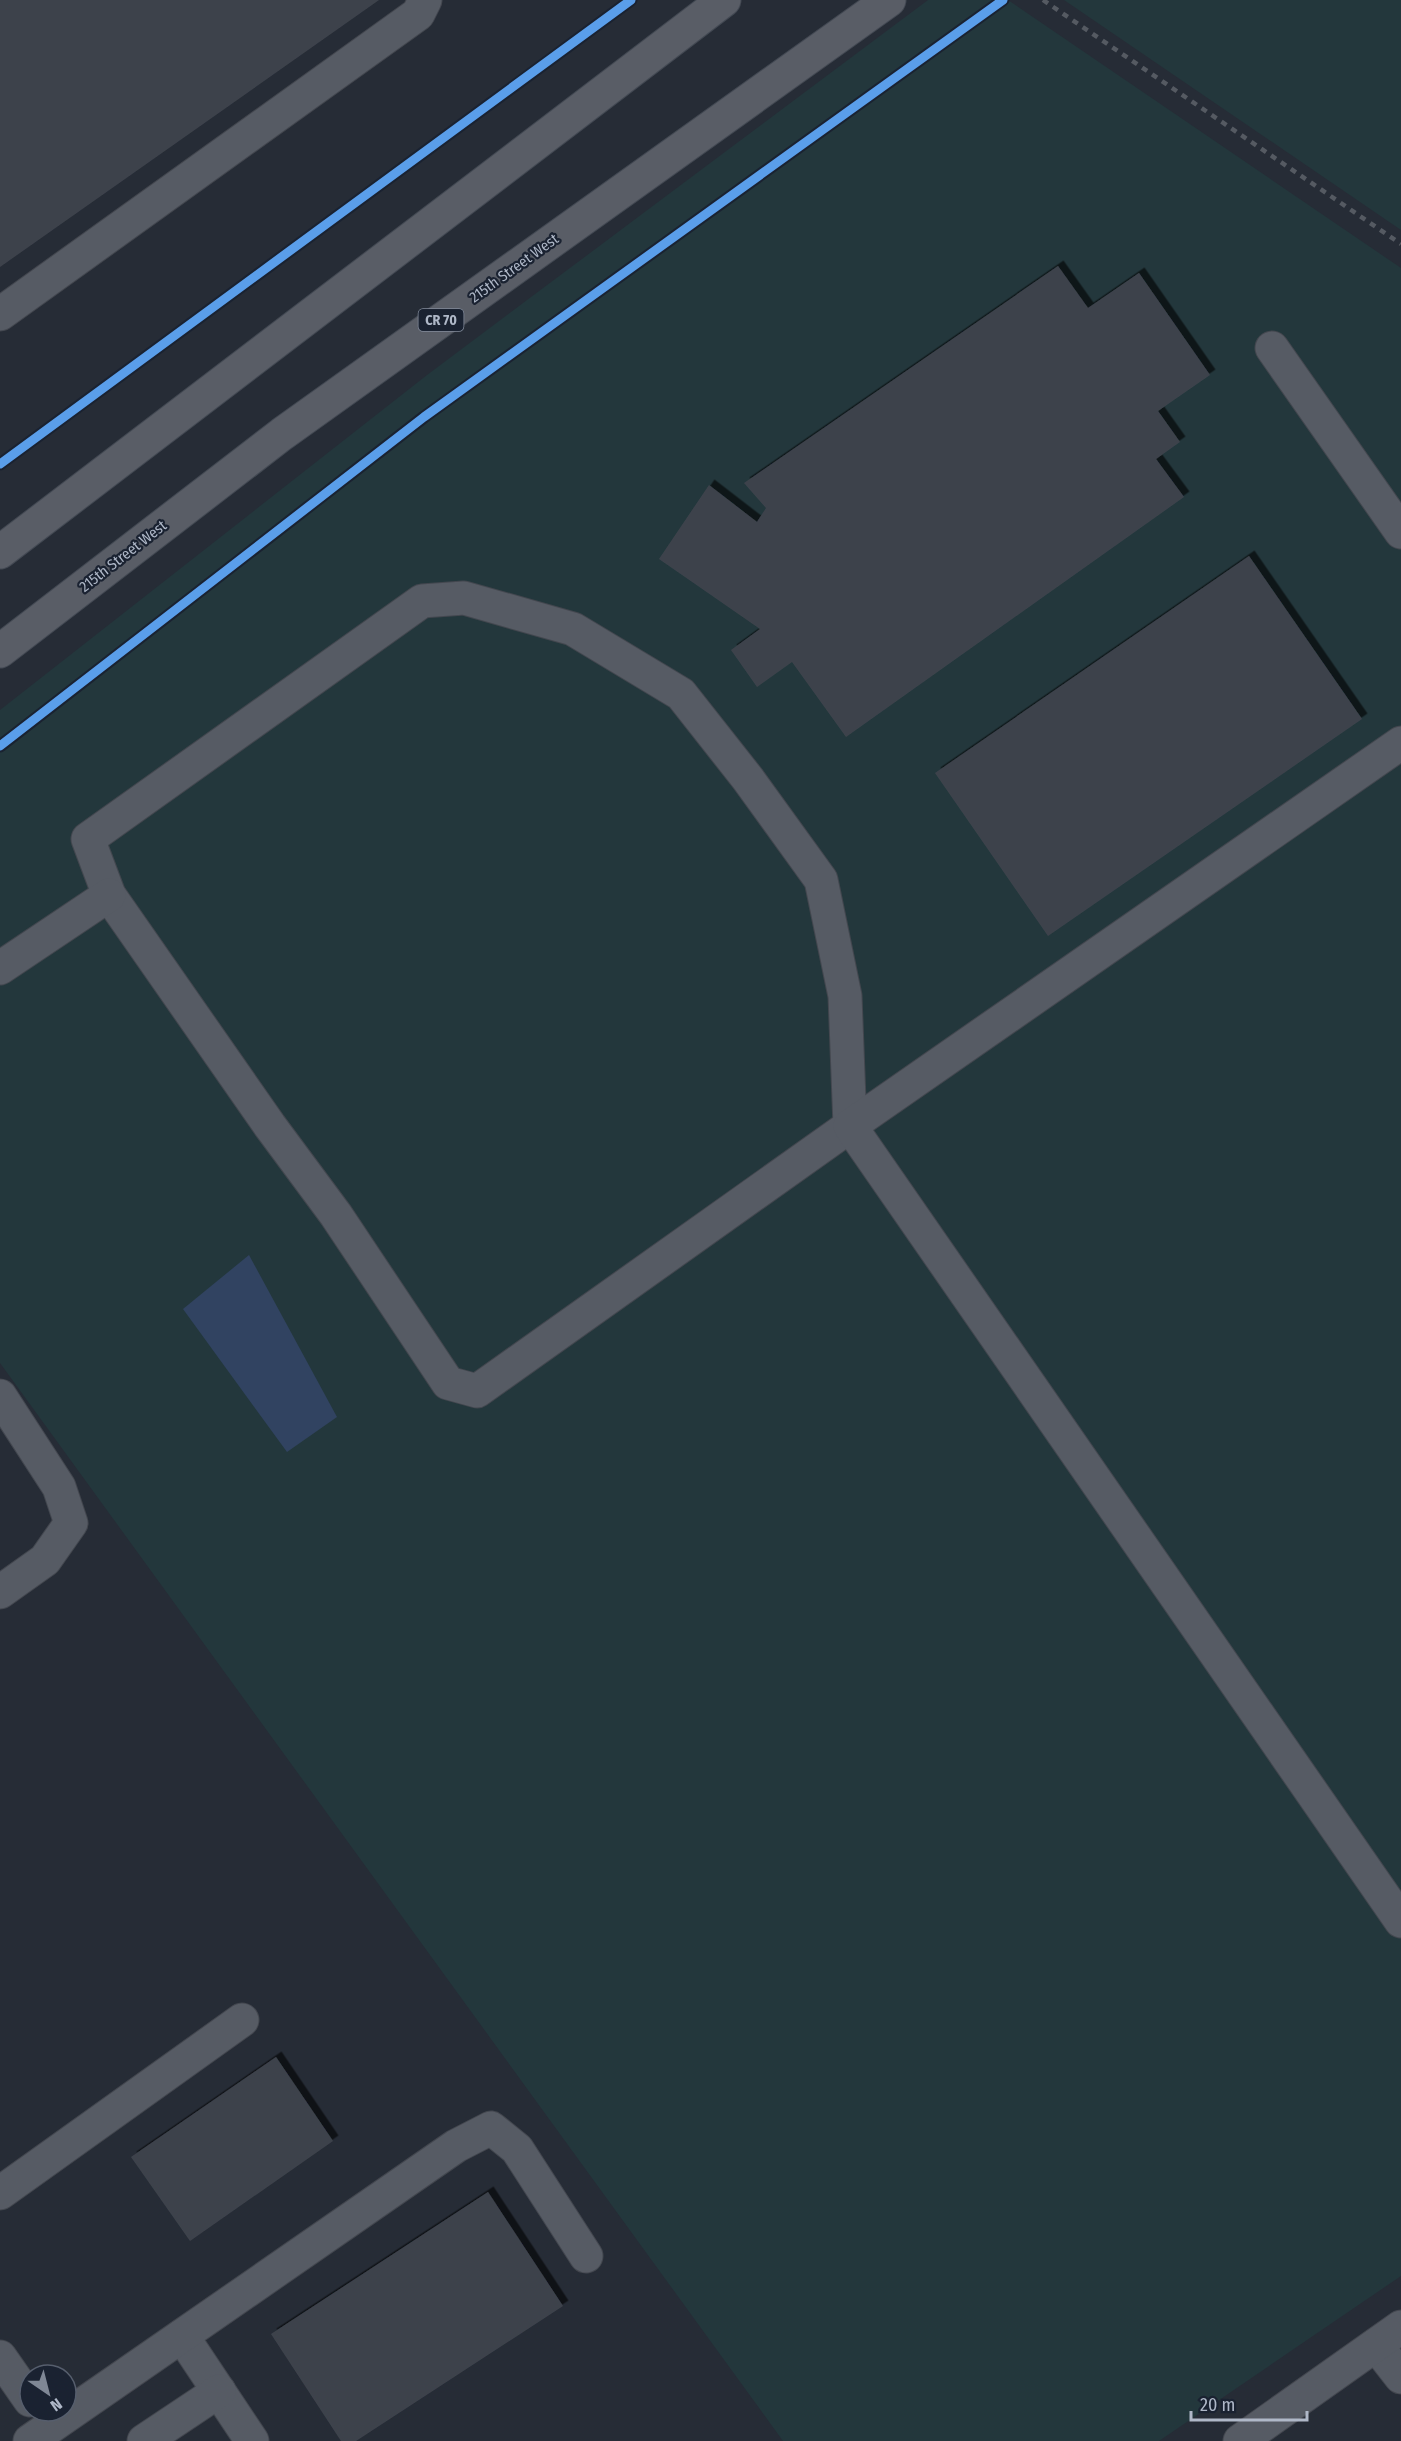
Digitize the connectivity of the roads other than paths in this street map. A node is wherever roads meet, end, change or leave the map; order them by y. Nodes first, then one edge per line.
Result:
1 (425, 0) edge
2 (724, 0) edge
3 (889, 0) edge
4 (0, 314) edge
5 (1272, 348) dead end
6 (1401, 532) edge
7 (0, 552) edge
8 (0, 651) edge
9 (1401, 743) edge
10 (109, 895) junction
11 (0, 968) edge
12 (850, 1126) junction
13 (0, 1396) edge
14 (0, 1592) edge
15 (1401, 1921) edge
16 (242, 2020) dead end
17 (0, 2193) edge
18 (586, 2256) dead end
19 (182, 2336) junction
20 (1389, 2336) edge
21 (0, 2357) edge
22 (1401, 2377) edge
23 (18, 2383) edge
24 (219, 2391) junction
25 (43, 2430) edge
26 (144, 2441) edge
27 (252, 2441) edge
28 (1240, 2441) edge

1 - 4 street
2 - 7 main road
3 - 8 main road, 215th Street West / CR 70
5 - 6 street
9 - 12 street
10 - 11 street
10 - 12 street
10 - 12 street
12 - 15 street
13 - 14 street
16 - 17 street
18 - 19 street
19 - 24 street
19 - 25 street
20 - 22 street
20 - 28 street
21 - 23 street
24 - 26 street
24 - 27 street

